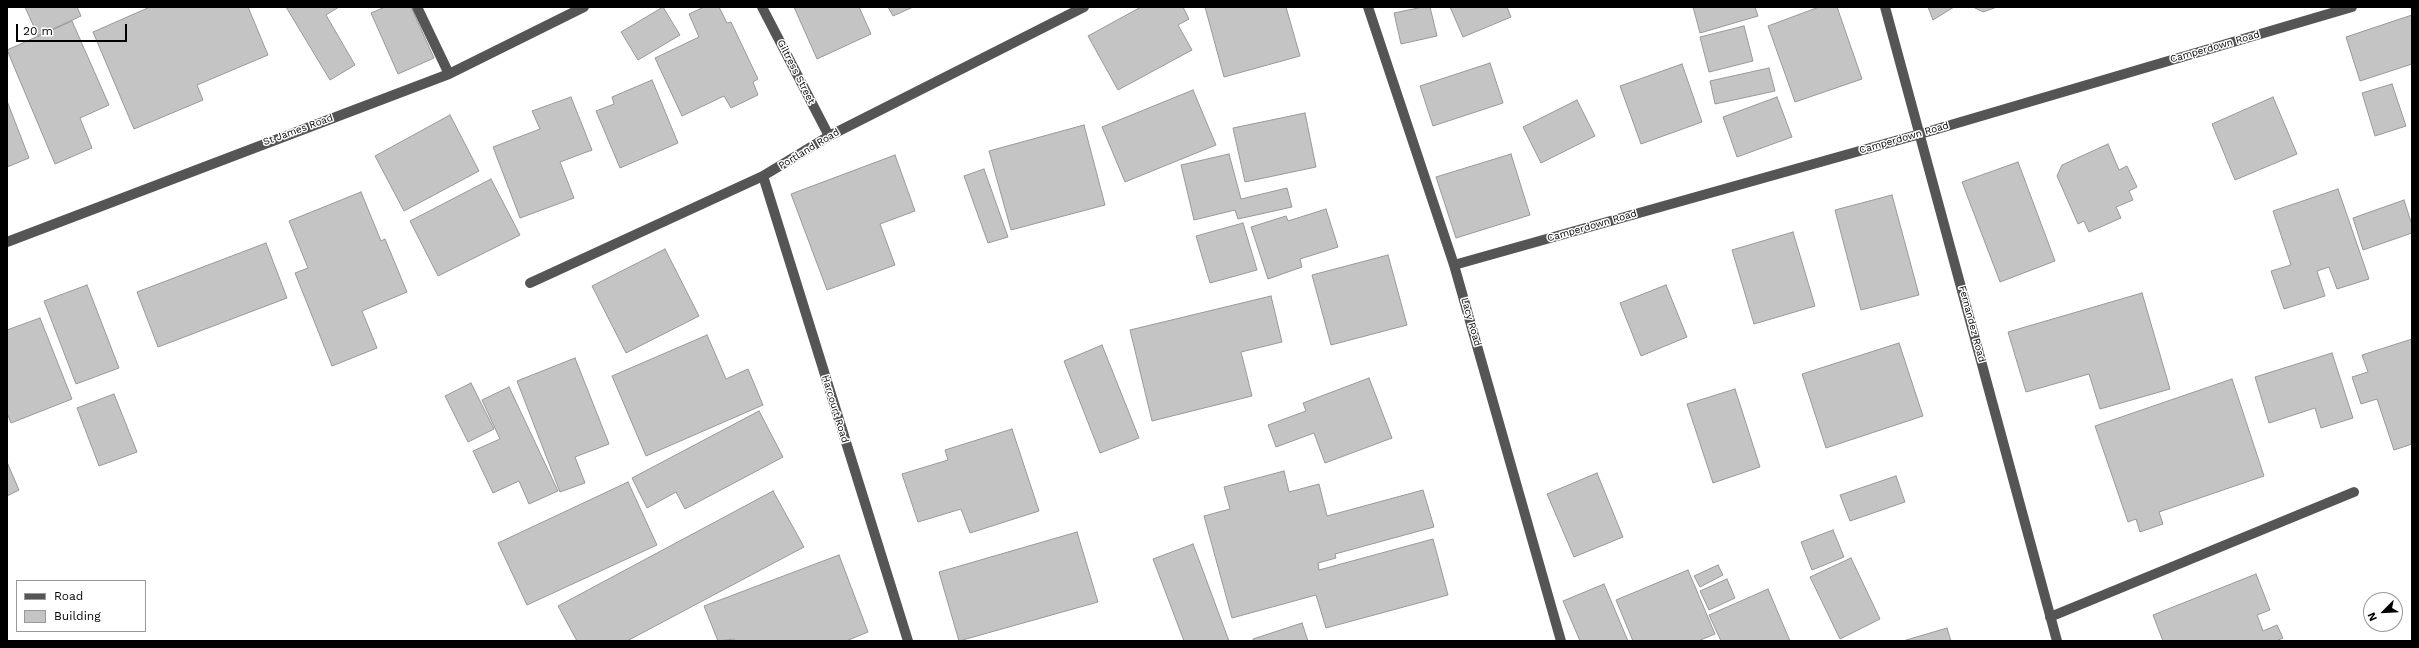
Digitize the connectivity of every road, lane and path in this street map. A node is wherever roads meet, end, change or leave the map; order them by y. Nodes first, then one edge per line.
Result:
1 (418, 7) edge
2 (584, 7) edge
3 (762, 7) edge
4 (1084, 7) edge
5 (1368, 7) edge
6 (1885, 7) edge
7 (2352, 7) edge
8 (449, 74) junction
9 (1920, 134) junction
10 (829, 136) junction
11 (763, 176) junction
12 (7, 242) edge
13 (1454, 265) junction
14 (530, 283) dead end
15 (2354, 492) dead end
16 (2050, 617) junction
17 (908, 641) edge
18 (1561, 641) edge
19 (2057, 641) edge

1 - 8 street
2 - 8 street, St James Road
3 - 10 street, Giltress Street
4 - 10 street, Portland Road
5 - 13 street, Lacy Road
6 - 9 street, Fernandez Road
7 - 9 street, Camperdown Road
8 - 12 street, St James Road
9 - 13 street, Camperdown Road
9 - 16 street, Fernandez Road
10 - 11 street, Portland Road
11 - 14 street, Portland Road
11 - 17 street, Harcourt Road
13 - 18 street, Lacy Road
15 - 16 street
16 - 19 street, Fernandez Road

